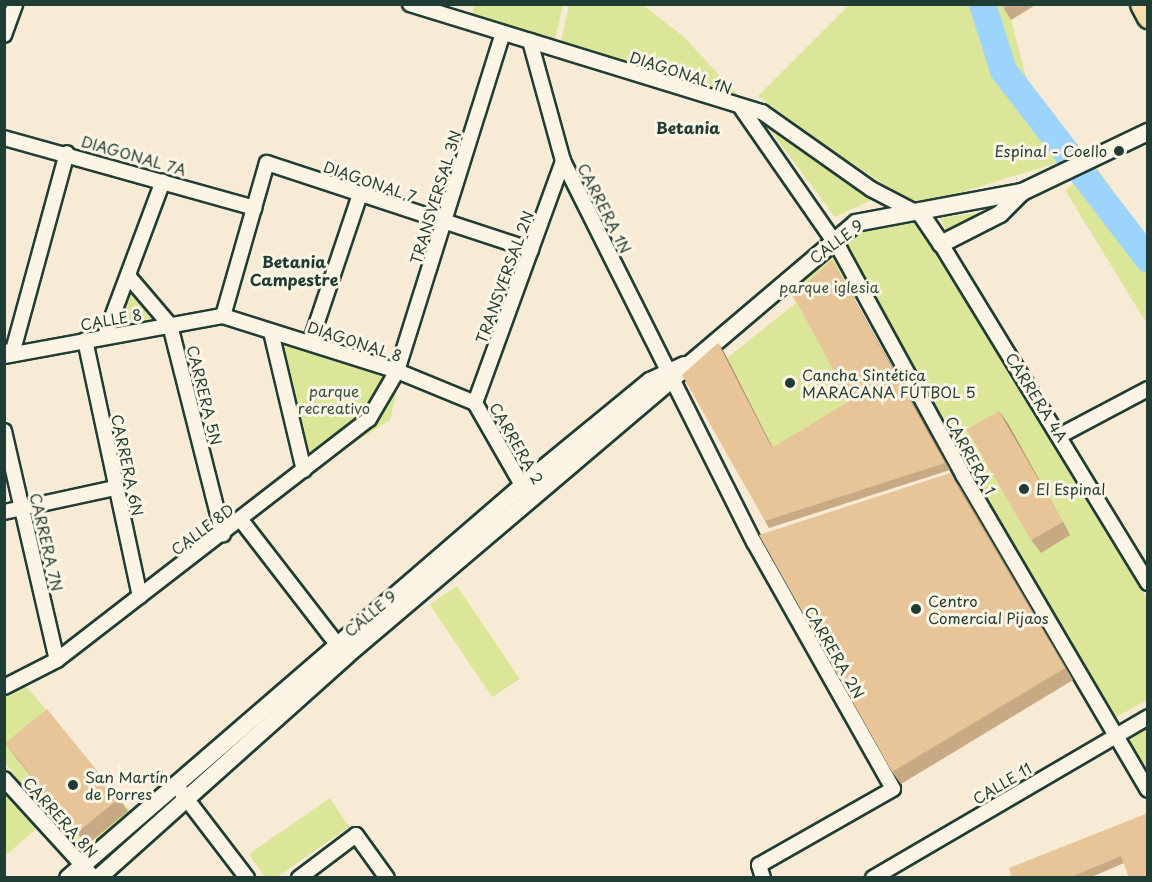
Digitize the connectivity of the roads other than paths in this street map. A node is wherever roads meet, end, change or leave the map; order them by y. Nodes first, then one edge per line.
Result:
1 (15, 4) edge
2 (410, 4) edge
3 (1141, 4) edge
4 (1148, 17) edge
5 (6, 28) edge
6 (503, 33) junction
7 (530, 41) junction
8 (742, 109) junction
9 (1148, 132) edge
10 (4, 138) edge
11 (67, 153) junction
12 (563, 161) junction
13 (163, 181) junction
14 (1022, 192) junction
15 (360, 194) junction
16 (254, 208) junction
17 (921, 214) junction
18 (444, 225) junction
19 (833, 241) junction
20 (941, 244) junction
21 (531, 250) junction
22 (130, 278) junction
23 (223, 316) junction
24 (170, 325) junction
25 (271, 332) junction
26 (105, 336) junction
27 (85, 340) junction
28 (310, 343) junction
29 (7, 354) edge
30 (397, 371) junction
31 (676, 372) junction
32 (1148, 389) edge
33 (475, 403) junction
34 (4, 431) edge
35 (1061, 435) junction
36 (304, 470) junction
37 (115, 488) junction
38 (526, 493) junction
39 (22, 508) junction
40 (4, 512) edge
41 (241, 520) junction
42 (223, 534) junction
43 (1148, 584) edge
44 (140, 596) junction
45 (336, 642) junction
46 (346, 656) junction
47 (57, 660) junction
48 (4, 687) edge
49 (1148, 717) edge
50 (1114, 735) junction
51 (4, 779) edge
52 (1148, 790) edge
53 (181, 791) junction
54 (83, 864) junction
55 (68, 878) edge
56 (96, 878) edge
57 (246, 878) edge
58 (299, 878) edge
59 (387, 878) edge
60 (763, 878) edge
61 (873, 878) edge

1 - 5 street
2 - 6 street, DIAGONAL 1N
3 - 4 main road
6 - 7 street, DIAGONAL 1N
6 - 18 street, TRANSVERSAL 3N
7 - 8 street, DIAGONAL 1N
7 - 12 street, CARRERA 1N
8 - 17 street, DIAGONAL 1N
8 - 19 street, CARRERA 1
9 - 14 street, CALLE 9
10 - 11 street, DIAGONAL 7A
11 - 13 street, DIAGONAL 7A
11 - 29 street
12 - 21 street, TRANSVERSAL 2N
12 - 31 street, CARRERA 1N
13 - 16 street, DIAGONAL 7A
13 - 22 street
14 - 17 street, CALLE 9
14 - 20 street, CALLE 9
15 - 16 street, DIAGONAL 7
15 - 18 street, DIAGONAL 7
15 - 28 street
16 - 23 street
17 - 19 street, CALLE 9
17 - 20 street, CARRERA 4A
18 - 21 street, DIAGONAL 7
18 - 30 street, TRANSVERSAL 3N
19 - 31 street, CALLE 9
19 - 50 street, CARRERA 1
20 - 35 street, CARRERA 4A
21 - 33 street, TRANSVERSAL 2N
22 - 24 street, CARRERA 5N
22 - 26 street
23 - 24 street, CALLE 8
23 - 25 street, DIAGONAL 8
24 - 26 street, CALLE 8
24 - 42 street, CARRERA 5N
25 - 28 street, DIAGONAL 8
25 - 36 street
26 - 27 street, CALLE 8
27 - 29 street, CALLE 8
27 - 37 street, CARRERA 6N
28 - 30 street, DIAGONAL 8
30 - 33 street, DIAGONAL 8
30 - 36 street, CALLE 8D
31 - 38 street, CALLE 9
31 - 60 street, CARRERA 2N
32 - 35 street
33 - 38 street, CARRERA 2
34 - 39 street, CARRERA 7N
35 - 43 street, CARRERA 4A
36 - 41 street, CALLE 8D
37 - 39 street
37 - 44 street, CARRERA 6N
38 - 45 street, CALLE 9
38 - 46 street, CALLE 9
39 - 40 street
39 - 47 street, CARRERA 7N
41 - 42 street, CALLE 8D
41 - 45 street
42 - 44 street, CALLE 8D
44 - 47 street, CALLE 8D
45 - 46 street
45 - 53 street, CALLE 9
46 - 53 street, CALLE 9
47 - 48 street, CALLE 8D
49 - 50 street, CALLE 11
50 - 52 street, CARRERA 1
50 - 61 street, CALLE 11
51 - 54 street, CARRERA 8N
53 - 54 street, CALLE 9
53 - 56 street, CALLE 9
53 - 57 street
54 - 55 street, CALLE 9
54 - 56 street, CARRERA 8N
58 - 59 street

